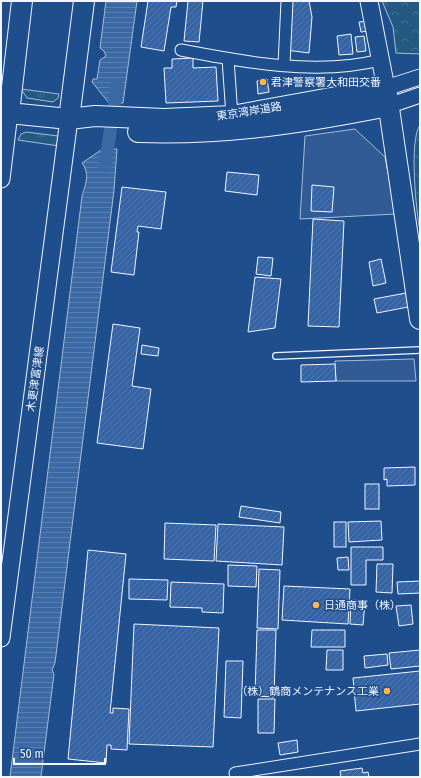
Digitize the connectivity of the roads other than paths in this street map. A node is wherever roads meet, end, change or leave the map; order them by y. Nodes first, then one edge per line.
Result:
1 (22, 1) edge
2 (84, 1) edge
3 (287, 1) edge
4 (369, 1) edge
5 (181, 50) dead end
6 (228, 59) junction
7 (380, 60) junction
8 (284, 64) junction
9 (420, 77) edge
10 (420, 95) edge
11 (387, 97) junction
12 (5, 112) edge
13 (232, 116) junction
14 (78, 120) junction
15 (128, 125) junction
16 (1, 179) edge
17 (420, 319) edge
18 (420, 350) edge
19 (276, 356) dead end
20 (1, 638) edge
21 (420, 744) edge
22 (236, 777) edge

1 - 12 highway
2 - 14 highway
3 - 8 street
4 - 7 main road
5 - 6 street
6 - 8 street
6 - 13 street
7 - 8 street
7 - 11 main road
9 - 11 street
10 - 11 street
11 - 13 highway, 東京湾岸道路
11 - 15 highway, 東京湾岸道路
11 - 17 highway
12 - 14 highway, 東京湾岸道路
12 - 16 main road
13 - 15 highway, 東京湾岸道路
14 - 15 highway, 東京湾岸道路
14 - 20 main road, 木更津富津線
18 - 19 lane
21 - 22 street

